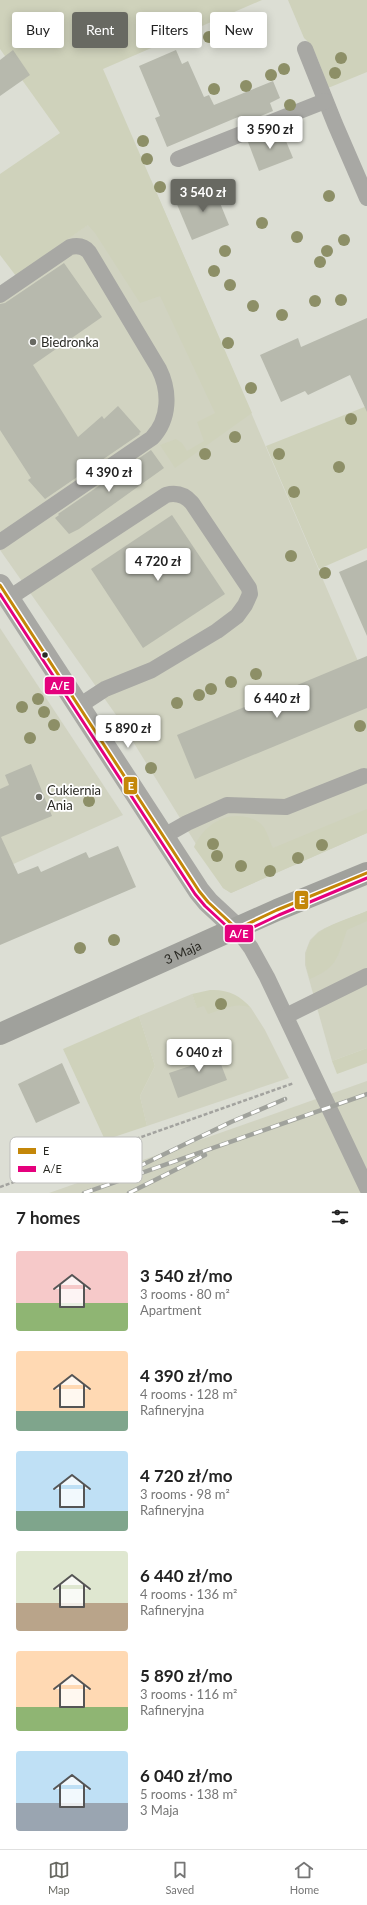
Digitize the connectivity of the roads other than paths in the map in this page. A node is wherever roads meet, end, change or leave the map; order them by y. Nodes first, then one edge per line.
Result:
1 (305, 49) dead end
2 (325, 101) junction
3 (178, 159) dead end
4 (367, 198) edge
5 (0, 295) edge
6 (0, 542) edge
7 (5, 592) edge
8 (79, 706) junction
9 (364, 776) dead end
10 (164, 836) junction
11 (367, 873) edge
12 (237, 928) junction
13 (367, 976) edge
14 (286, 1016) junction
15 (0, 1034) edge
16 (367, 1188) edge

1 - 2 lane
2 - 3 lane
2 - 4 lane
5 - 6 lane
7 - 8 street
7 - 8 lane
8 - 10 street
9 - 10 lane
10 - 12 street
11 - 12 main road, 3 Maja
12 - 14 lane
12 - 15 main road, 3 Maja
13 - 14 lane
14 - 16 lane

